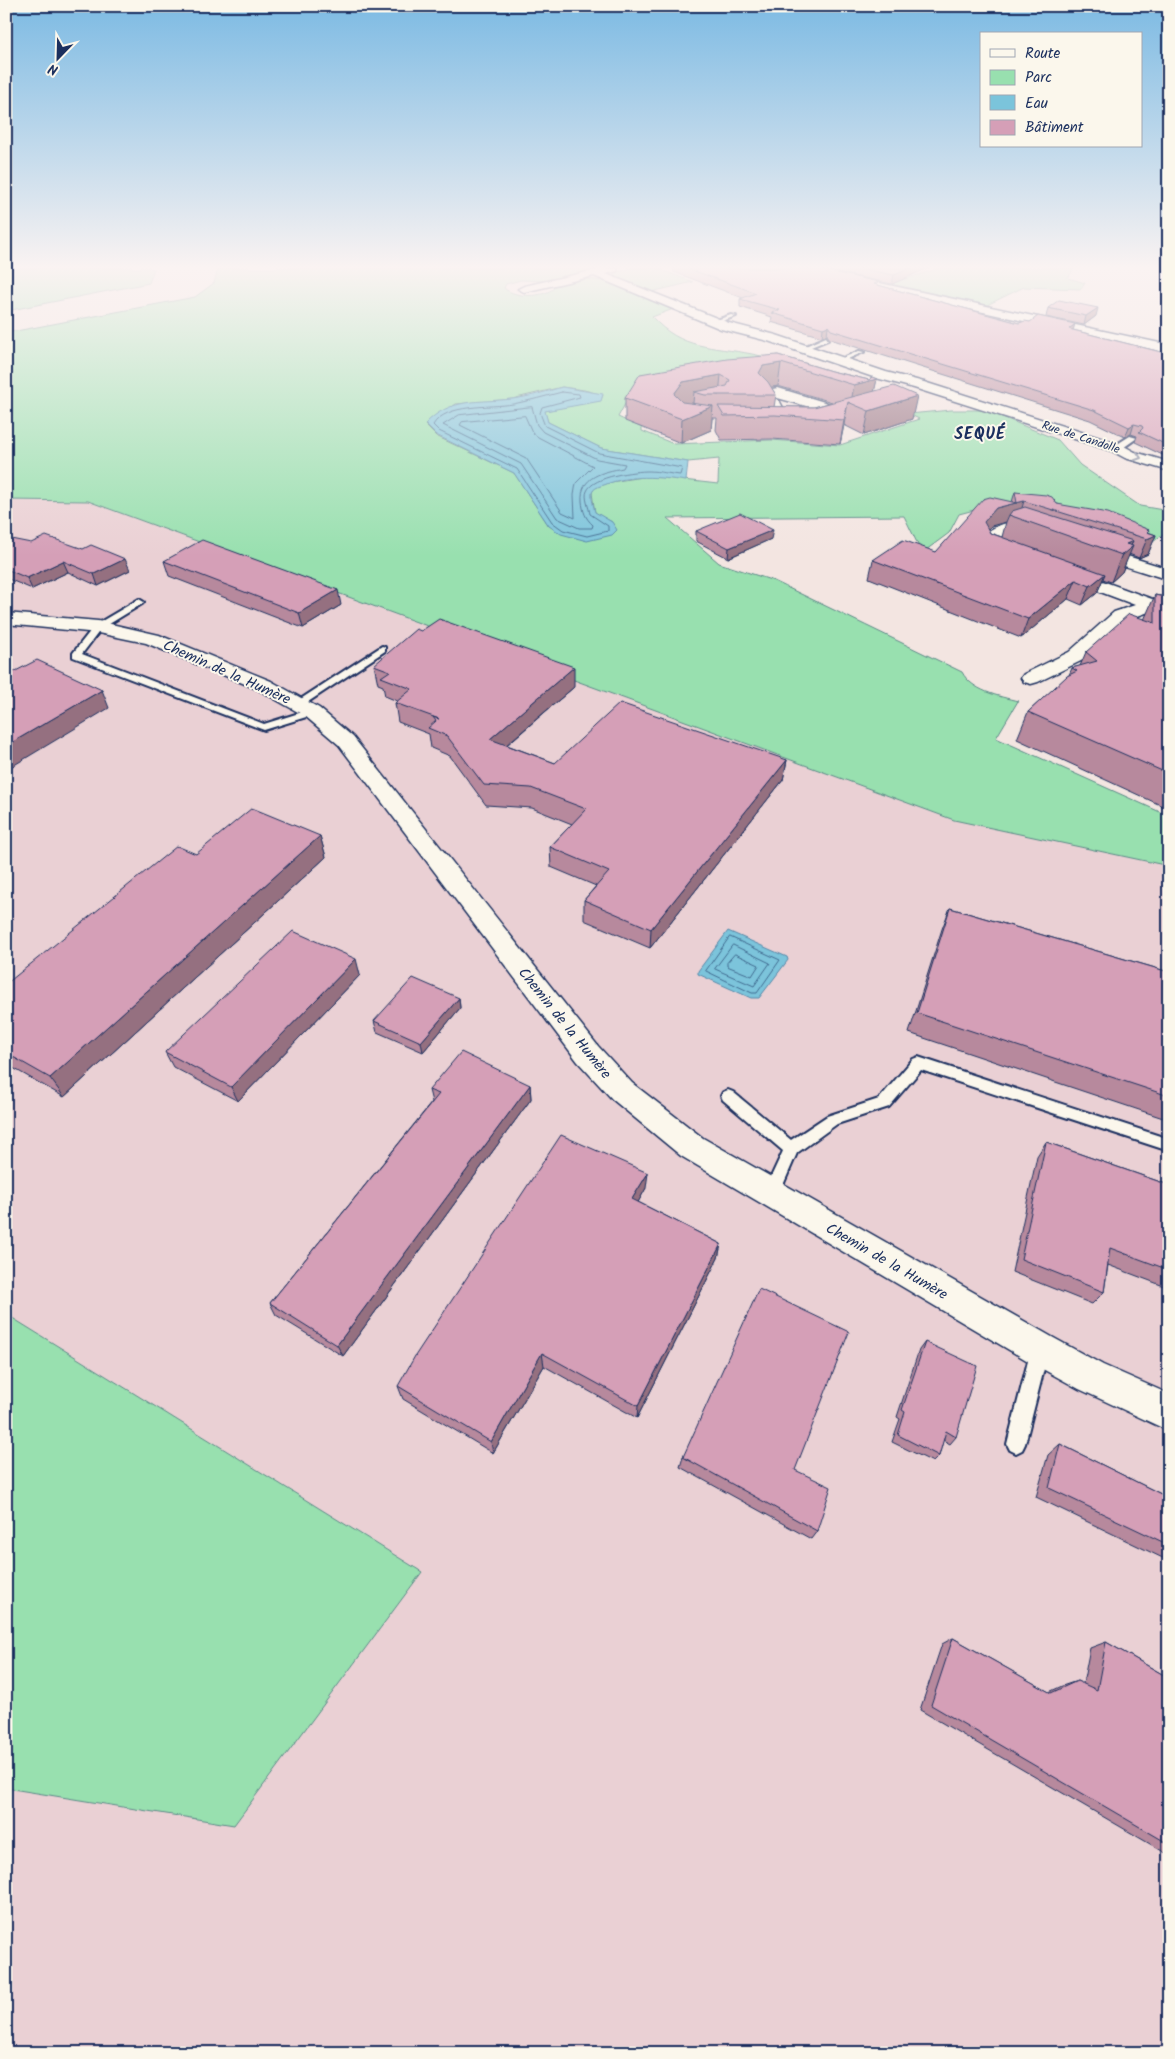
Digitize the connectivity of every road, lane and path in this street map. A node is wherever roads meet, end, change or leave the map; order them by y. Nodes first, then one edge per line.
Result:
1 (852, 364) edge
2 (951, 396) junction
3 (923, 401) dead end
4 (865, 410) edge
5 (849, 414) junction
6 (825, 422) edge
7 (768, 425) edge
8 (785, 425) junction
9 (800, 426) edge
10 (1133, 438) edge
11 (1117, 448) junction
12 (1169, 467) edge
13 (1056, 538) edge
14 (1075, 545) edge
15 (1024, 557) edge
16 (1051, 567) edge
17 (1169, 575) edge
18 (139, 602) dead end
19 (1161, 602) edge
20 (6, 618) edge
21 (98, 627) junction
22 (382, 649) dead end
23 (1031, 678) dead end
24 (305, 708) junction
25 (728, 1096) dead end
26 (1169, 1145) edge
27 (791, 1149) junction
28 (771, 1194) junction
29 (1040, 1349) junction
30 (1169, 1413) edge
31 (1016, 1444) dead end

1 - 2 street, Rue de Candolle
2 - 3 street
2 - 11 street, Rue de Candolle
4 - 5 street
5 - 6 street
5 - 8 street
7 - 8 street
8 - 9 street
10 - 11 lane
11 -> 12 street, Rue de Candolle
13 - 15 street
14 - 17 street
16 - 19 street
18 - 21 lane
19 - 23 street
20 - 21 street, Chemin de la Humère
21 - 24 street, Chemin de la Humère
21 - 24 lane
22 - 24 lane
24 - 28 street, Chemin de la Humère
25 - 27 lane
26 - 27 lane
27 - 28 lane
28 - 29 street, Chemin de la Humère
29 - 30 street, Chemin de la Humère
29 - 31 lane

